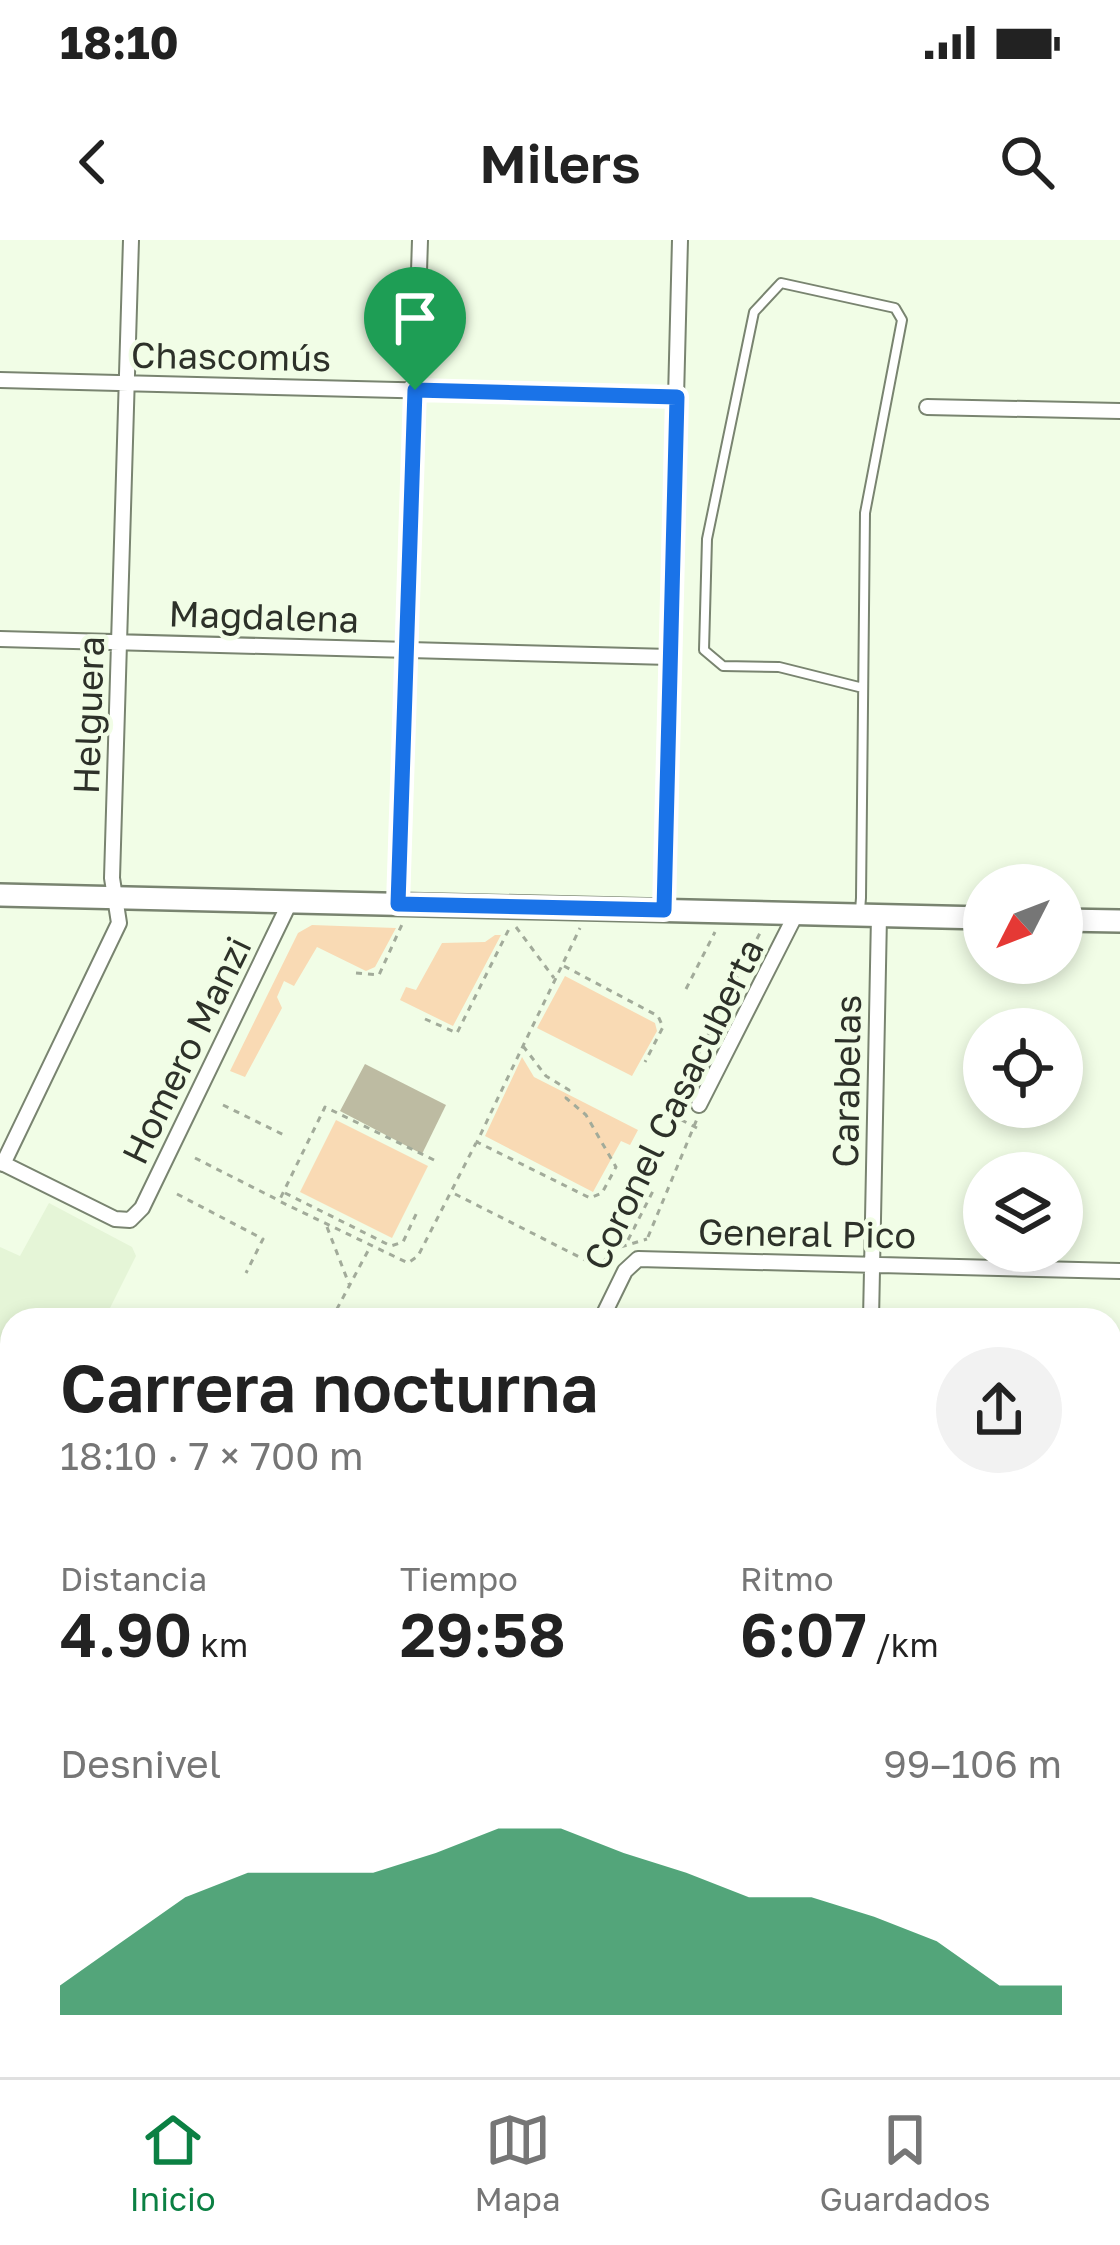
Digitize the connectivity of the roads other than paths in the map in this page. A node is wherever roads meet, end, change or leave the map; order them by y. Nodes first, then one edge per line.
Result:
1 (131, 240) edge
2 (421, 240) edge
3 (680, 240) edge
4 (0, 380) edge
5 (128, 384) junction
6 (415, 390) junction
7 (677, 397) junction
8 (927, 407) dead end
9 (1120, 411) edge
10 (0, 639) edge
11 (122, 642) junction
12 (409, 650) junction
13 (670, 657) junction
14 (863, 688) junction
15 (0, 895) edge
16 (119, 899) junction
17 (290, 902) junction
18 (664, 910) junction
19 (401, 911) junction
20 (796, 914) junction
21 (870, 915) junction
22 (963, 917) edge
23 (1083, 920) edge
24 (1120, 921) edge
25 (699, 1105) road end
26 (2, 1163) edge
27 (638, 1259) joint
28 (872, 1264) junction
29 (1120, 1270) edge
30 (607, 1308) edge
31 (872, 1308) edge

1 - 5 street, Helguera
2 - 6 street
3 - 7 street
4 - 5 street, Chascomús
5 - 6 street, Chascomús
5 - 11 street, Helguera
6 - 7 street, Chascomús
6 - 12 street
7 - 13 street
8 - 9 street
10 - 11 street, Magdalena
11 - 12 street, Magdalena
11 - 16 street, Helguera
12 - 13 street, Magdalena
12 - 19 street
13 - 18 street
14 - 14 lane
14 - 21 lane
15 - 16 main road
16 - 17 main road
16 - 26 street, Helguera
17 - 19 main road
17 - 26 street, Homero Manzi
18 - 19 main road
18 - 20 main road
20 - 21 main road
20 - 25 street, Coronel Casacuberta
21 - 22 main road
21 - 28 street, Carabelas
23 - 24 main road
27 - 28 street, General Pico
27 - 30 street, Coronel Casacuberta
28 - 29 street, General Pico
28 - 31 street, Carabelas

